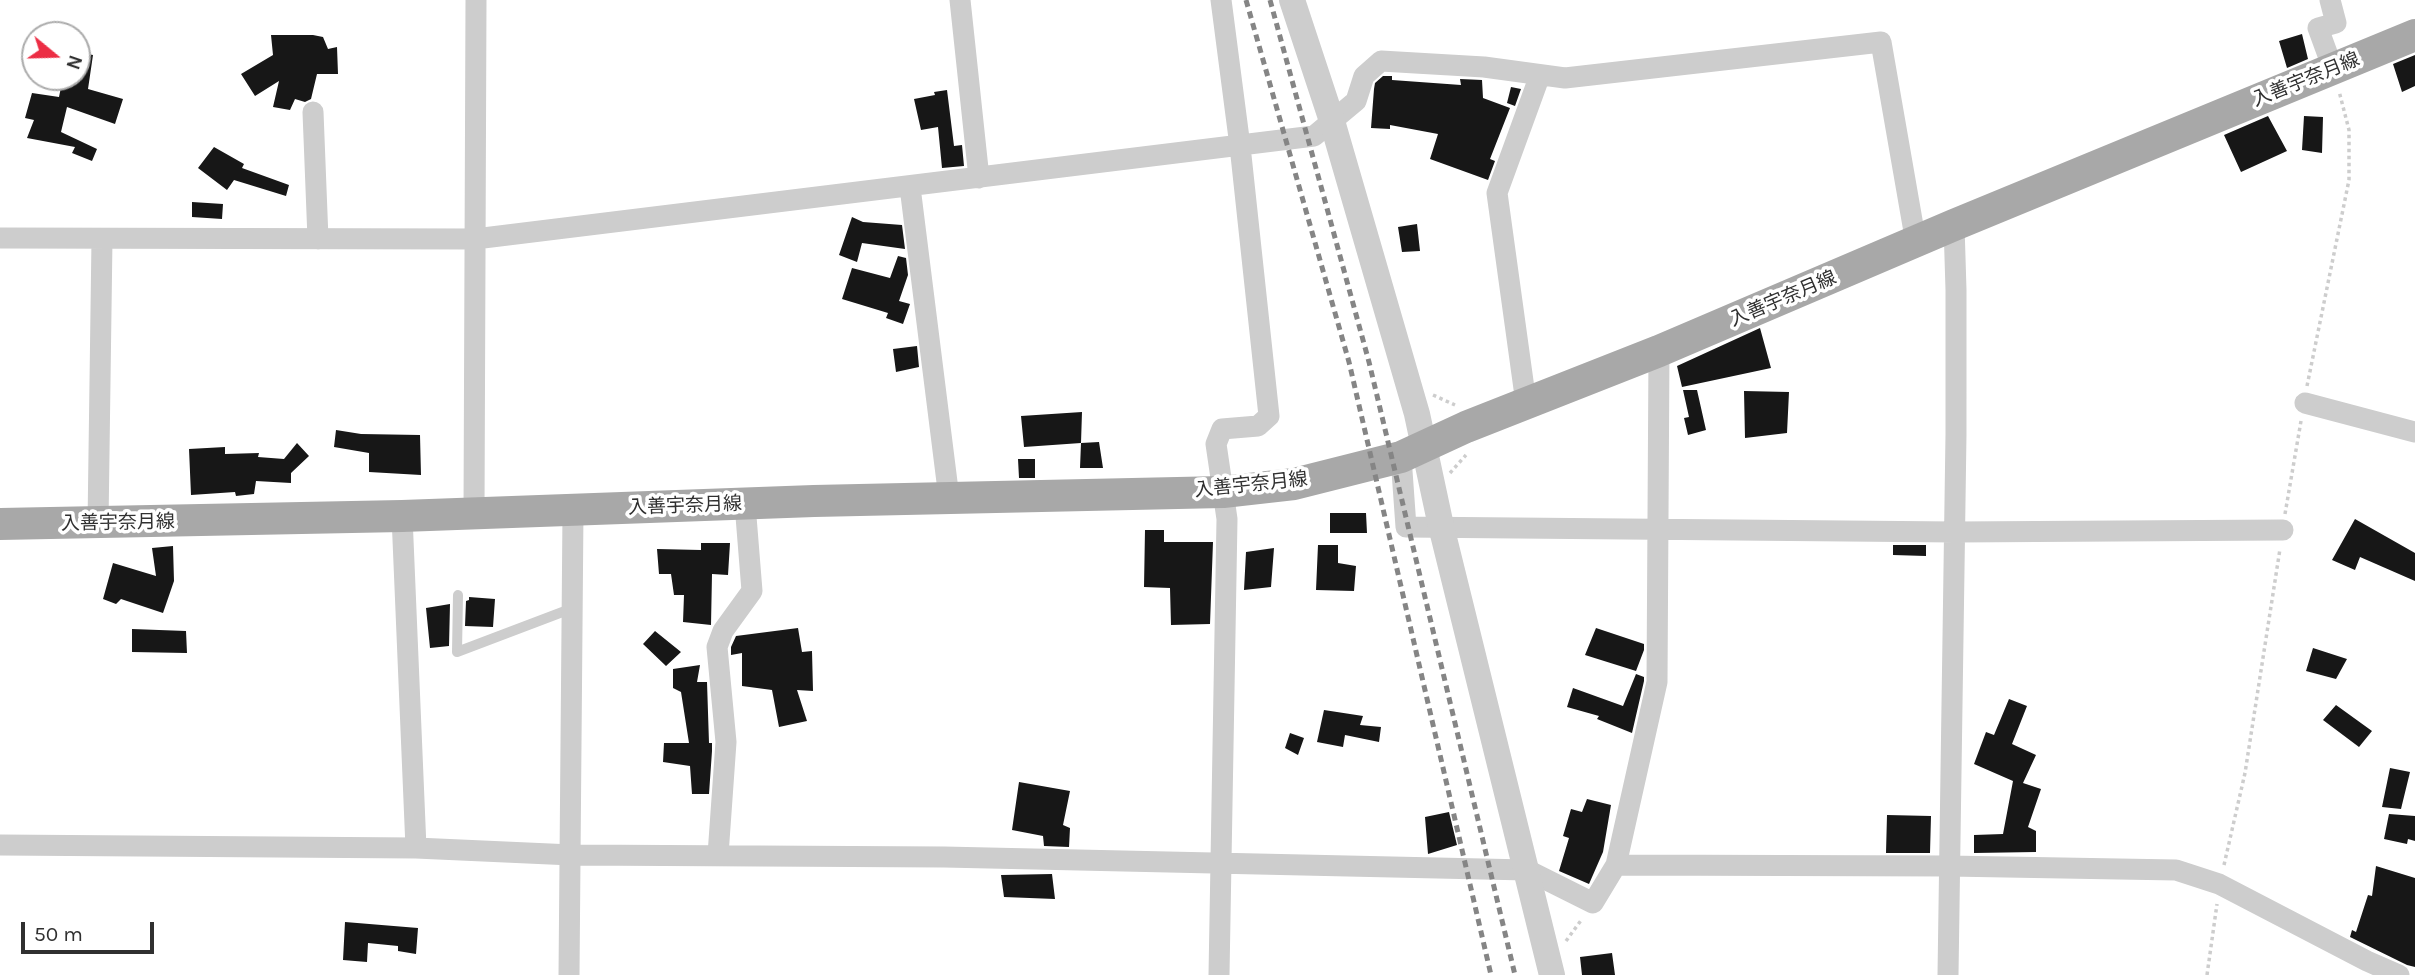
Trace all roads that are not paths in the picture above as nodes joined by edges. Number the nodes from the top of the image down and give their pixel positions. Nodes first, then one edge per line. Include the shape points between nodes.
1 (476, 0) edge
2 (960, 0) edge
3 (1221, 0) edge
4 (1293, 0) edge
5 (2330, 0) edge
6 (2415, 35) edge
7 (2333, 69) junction
8 (1541, 75) junction
9 (313, 112) dead end
10 (1332, 121) junction
11 (1240, 146) junction
12 (979, 178) junction
13 (910, 187) junction
14 (1954, 225) junction
15 (0, 238) edge
16 (102, 239) junction
17 (318, 239) junction
18 (475, 239) junction
19 (1916, 243) junction
20 (1659, 351) junction
21 (1527, 403) junction
22 (2305, 403) dead end
23 (2415, 432) edge
24 (1413, 451) junction
25 (1223, 492) junction
26 (949, 498) junction
27 (745, 504) junction
28 (573, 511) junction
29 (474, 514) junction
30 (402, 516) junction
31 (0, 524) edge
32 (99, 524) junction
33 (1441, 526) junction
34 (1657, 529) junction
35 (2283, 530) dead end
36 (1955, 532) junction
37 (458, 595) dead end
38 (572, 608) junction
39 (0, 845) edge
40 (416, 848) junction
41 (572, 855) junction
42 (718, 855) junction
43 (1220, 863) junction
44 (1616, 865) junction
45 (1949, 866) junction
46 (1527, 870) junction
47 (569, 975) edge
48 (1219, 975) edge
49 (1552, 975) edge
50 (1948, 975) edge
51 (2399, 975) edge

1 - 18 street
2 - 12 street
3 - 11 street
4 - 10 street
5 - 7 street via 2336,23 2318,28
6 - 7 main road, 入善宇奈月線
7 - 14 main road, 入善宇奈月線
8 - 10 street via 1381,61 1364,76 1356,101
8 - 19 street via 1565,78 1881,42
8 - 21 street via 1497,193
9 - 17 street
10 - 11 street via 1314,136
10 - 24 street
11 - 12 street
11 - 25 street via 1269,416 1258,426 1222,429 1216,444
12 - 13 street
13 - 18 street
13 - 26 street
14 - 19 main road, 入善宇奈月線
14 - 36 street
15 - 16 street
16 - 17 street
16 - 32 street
17 - 18 street
18 - 29 street
19 - 20 main road, 入善宇奈月線
20 - 21 main road, 入善宇奈月線
20 - 34 street
21 - 24 main road, 入善宇奈月線
22 - 23 street
24 - 25 main road, 入善宇奈月線 via 1294,484
24 - 33 street
24 - 33 street via 1406,527
25 - 26 main road, 入善宇奈月線
25 - 43 street via 1227,519
26 - 27 main road, 入善宇奈月線
27 - 28 main road, 入善宇奈月線
27 - 42 street via 752,591 723,631 718,647 726,742
28 - 29 main road, 入善宇奈月線
28 - 38 street
29 - 30 main road, 入善宇奈月線
30 - 32 main road, 入善宇奈月線
30 - 40 street
31 - 32 main road, 入善宇奈月線
33 - 34 street
33 - 46 street
34 - 36 street
34 - 44 street via 1657,682
35 - 36 street
36 - 45 street
37 - 38 lane via 457,652
38 - 41 street
39 - 40 street
40 - 41 street
41 - 42 street
41 - 47 street
42 - 43 street
43 - 46 street
43 - 48 street
44 - 45 street
44 - 46 street via 1593,903
45 - 50 street
45 - 51 street via 2176,870 2219,884
46 - 49 street

